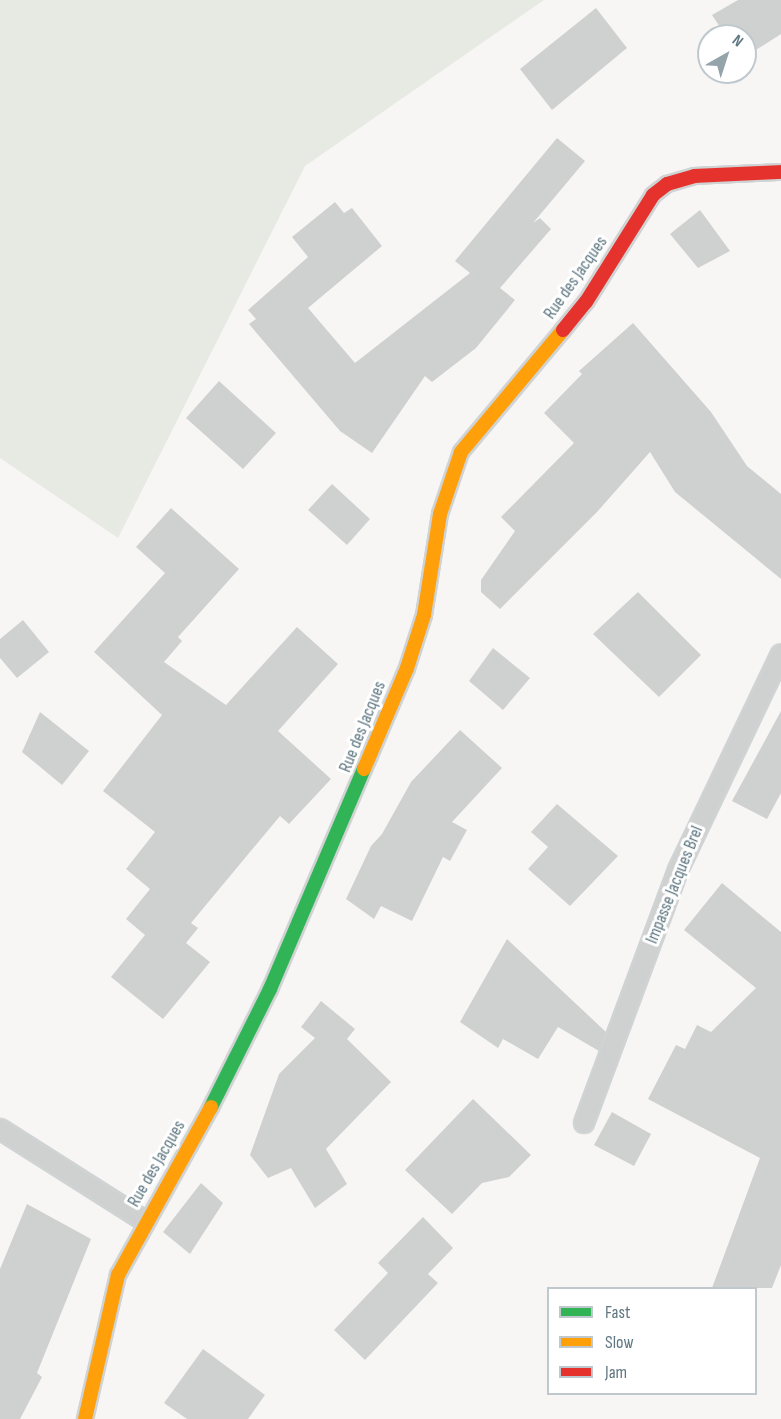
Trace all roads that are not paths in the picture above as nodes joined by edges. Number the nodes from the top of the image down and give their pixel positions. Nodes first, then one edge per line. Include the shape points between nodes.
1 (781, 172) edge
2 (781, 654) edge
3 (584, 1123) dead end
4 (0, 1129) edge
5 (145, 1221) junction
6 (85, 1419) edge

1 - 5 street, Rue des Jacques via 695,176 667,184 653,195 586,302 461,452 440,514 419,636 384,727 270,988 214,1102
2 - 3 lane, Impasse Jacques Brel via 678,870
4 - 5 lane
5 - 6 street, Rue des Jacques via 118,1275

